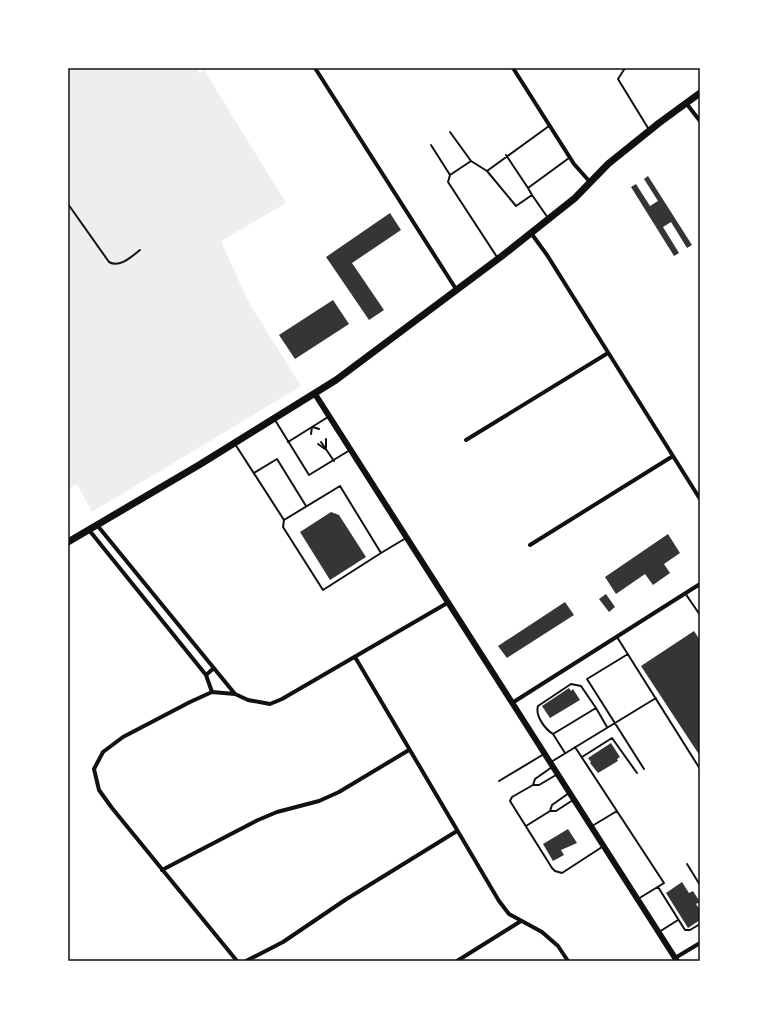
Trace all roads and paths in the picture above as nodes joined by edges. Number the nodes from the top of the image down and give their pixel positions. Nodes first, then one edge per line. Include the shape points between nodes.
1 (315, 68) edge
2 (513, 68) edge
3 (625, 68) edge
4 (700, 93) edge
5 (686, 103) junction
6 (700, 121) edge
7 (550, 125) junction
8 (649, 130) junction
9 (450, 132) dead end
10 (431, 145) dead end
11 (506, 155) junction
12 (570, 157) junction
13 (471, 161) junction
14 (487, 170) junction
15 (450, 175) junction
16 (591, 183) junction
17 (528, 188) junction
18 (532, 196) junction
19 (68, 204) edge
20 (548, 218) junction
21 (531, 233) junction
22 (140, 250) dead end
23 (498, 259) junction
24 (456, 289) junction
25 (608, 353) junction
26 (315, 394) junction
27 (329, 416) junction
28 (274, 419) junction
29 (312, 427) junction
30 (319, 429) dead end
31 (315, 432) dead end
32 (311, 434) dead end
33 (326, 438) dead end
34 (466, 440) dead end
35 (288, 442) junction
36 (321, 442) dead end
37 (235, 443) junction
38 (318, 444) dead end
39 (326, 449) junction
40 (351, 450) junction
41 (673, 456) junction
42 (334, 461) junction
43 (254, 473) junction
44 (700, 499) edge
45 (306, 506) junction
46 (284, 520) junction
47 (97, 525) junction
48 (89, 530) junction
49 (406, 538) junction
50 (68, 542) edge
51 (530, 545) dead end
52 (381, 553) junction
53 (700, 584) edge
54 (685, 593) junction
55 (449, 602) junction
56 (700, 615) edge
57 (617, 636) junction
58 (628, 654) junction
59 (354, 657) junction
60 (214, 668) junction
61 (206, 675) junction
62 (212, 692) junction
63 (236, 694) junction
64 (656, 698) junction
65 (512, 703) junction
66 (596, 708) junction
67 (615, 723) junction
68 (608, 727) junction
69 (553, 734) junction
70 (575, 747) junction
71 (409, 750) junction
72 (544, 753) junction
73 (565, 753) junction
74 (582, 757) junction
75 (551, 764) junction
76 (644, 769) dead end
77 (700, 769) edge
78 (637, 773) dead end
79 (557, 774) junction
80 (499, 781) dead end
81 (533, 785) junction
82 (570, 793) junction
83 (574, 800) junction
84 (550, 811) junction
85 (617, 811) junction
86 (526, 826) junction
87 (591, 826) junction
88 (457, 832) junction
89 (604, 846) junction
90 (687, 864) dead end
91 (162, 870) junction
92 (700, 885) edge
93 (658, 887) junction
94 (638, 899) junction
95 (678, 920) junction
96 (521, 921) junction
97 (700, 924) edge
98 (659, 932) junction
99 (700, 942) edge
100 (676, 959) edge
101 (237, 961) edge
102 (246, 961) edge
103 (457, 961) edge
104 (568, 961) edge

1 - 24 street
2 - 7 street
3 - 8 lane via 618,79
4 - 5 main road
5 - 6 street
5 - 8 main road
7 - 11 lane
7 - 12 street
8 - 16 main road via 608,164
9 - 13 lane
10 - 15 lane
11 - 14 lane
11 - 17 lane
12 - 16 street
12 - 17 lane
13 - 14 lane
13 - 15 lane
14 - 18 lane via 516,206
15 - 23 lane via 448,182
16 - 20 main road
17 - 18 lane
18 - 20 lane
19 - 22 lane via 108,262 120,263
20 - 21 main road
21 - 23 main road
21 - 25 street
23 - 24 main road
24 - 26 main road via 400,334
25 - 34 street
25 - 41 street
26 - 27 main road
26 - 28 main road
27 - 29 lane
27 - 40 main road
28 - 35 lane
28 - 37 main road
29 - 30 lane
29 - 31 lane
29 - 32 lane
29 - 35 lane
33 - 39 lane
35 - 42 lane via 309,475
36 - 39 lane
37 - 43 lane
37 - 47 main road
38 - 39 lane
39 - 42 lane
40 - 42 lane
40 - 49 main road
41 - 44 street
41 - 51 street
43 - 45 lane via 277,459
43 - 46 lane
45 - 46 lane
45 - 52 lane via 340,486
46 - 52 lane via 282,527 323,590
47 - 48 main road
47 - 60 street
48 - 50 main road
48 - 61 street
49 - 52 lane
49 - 55 main road
53 - 54 street
54 - 56 lane
54 - 57 street
55 - 59 street
55 - 65 main road
57 - 58 lane
57 - 65 street
58 - 64 lane
58 - 67 lane via 587,679
59 - 63 street via 292,695 270,704 248,700
59 - 71 street
60 - 61 street
60 - 63 street
61 - 62 street
62 - 63 street
62 - 91 street via 124,737 102,752 94,769 99,790
64 - 67 lane
64 - 77 lane
65 - 72 main road
66 - 68 lane
66 - 69 lane
66 - 69 lane via 581,686 571,684 541,703 537,709 542,722
67 - 68 lane
67 - 76 lane
68 - 70 lane
69 - 73 lane
70 - 73 lane
70 - 74 lane
71 - 88 street
71 - 91 street via 339,792 258,820
72 - 75 main road
72 - 80 lane
73 - 75 lane
74 - 78 lane via 612,738
74 - 85 lane
75 - 79 main road
75 - 81 lane via 535,779
79 - 81 lane via 539,785
79 - 82 main road
81 - 86 lane via 511,799
82 - 83 main road
82 - 84 lane via 552,805
83 - 84 lane via 556,811
83 - 87 main road
84 - 86 lane
85 - 87 lane
85 - 93 lane via 664,883
86 - 89 lane via 558,873 562,873
87 - 89 main road
88 - 96 street via 499,901 510,914
88 - 102 street via 345,900 283,942
89 - 94 main road
90 - 92 lane
91 - 101 street
93 - 94 lane
93 - 95 lane
94 - 98 main road
95 - 97 lane via 688,931
95 - 98 lane
96 - 103 street
96 - 104 street via 542,932 558,946
98 - 100 main road
99 - 100 street

